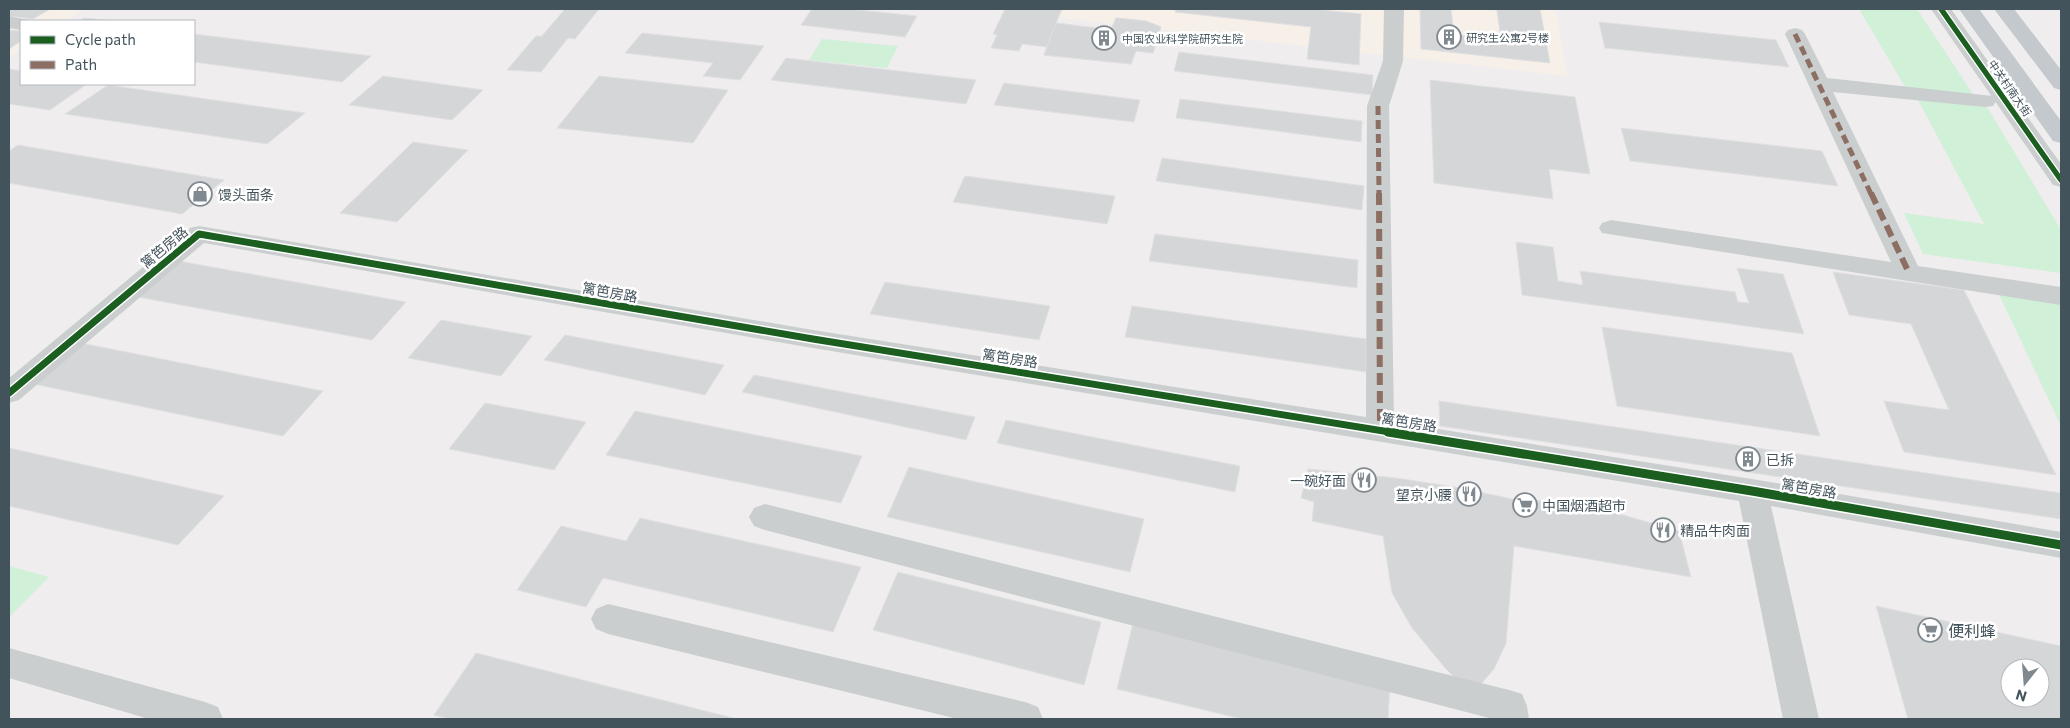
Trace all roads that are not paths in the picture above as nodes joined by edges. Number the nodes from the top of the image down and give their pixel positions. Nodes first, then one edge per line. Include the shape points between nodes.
1 (1394, 9) edge
2 (1941, 9) edge
3 (1969, 9) edge
4 (2004, 9) edge
5 (1795, 34) dead end
6 (1818, 84) junction
7 (2061, 84) edge
8 (1985, 101) dead end
9 (2061, 136) edge
10 (2061, 180) edge
11 (1611, 228) dead end
12 (1909, 273) junction
13 (2061, 296) edge
14 (9, 394) edge
15 (1380, 430) junction
16 (1752, 491) junction
17 (765, 517) dead end
18 (2061, 545) edge
19 (608, 619) dead end
20 (9, 663) edge
21 (205, 719) edge
22 (1025, 719) edge
23 (1511, 719) edge
24 (1801, 719) edge

1 - 15 street via 1393,61 1378,106
2 - 10 street, 中关村南大街
3 - 9 main road, 中关村南大街
4 - 7 main road
5 - 6 street
6 - 8 street
6 - 12 street
11 - 12 street
12 - 13 street
14 - 15 street, 篱笆房路 via 199,234 823,341
15 - 16 street, 篱笆房路
16 - 18 street, 篱笆房路
16 - 24 street
17 - 23 street via 1509,706
19 - 22 street
20 - 21 street

